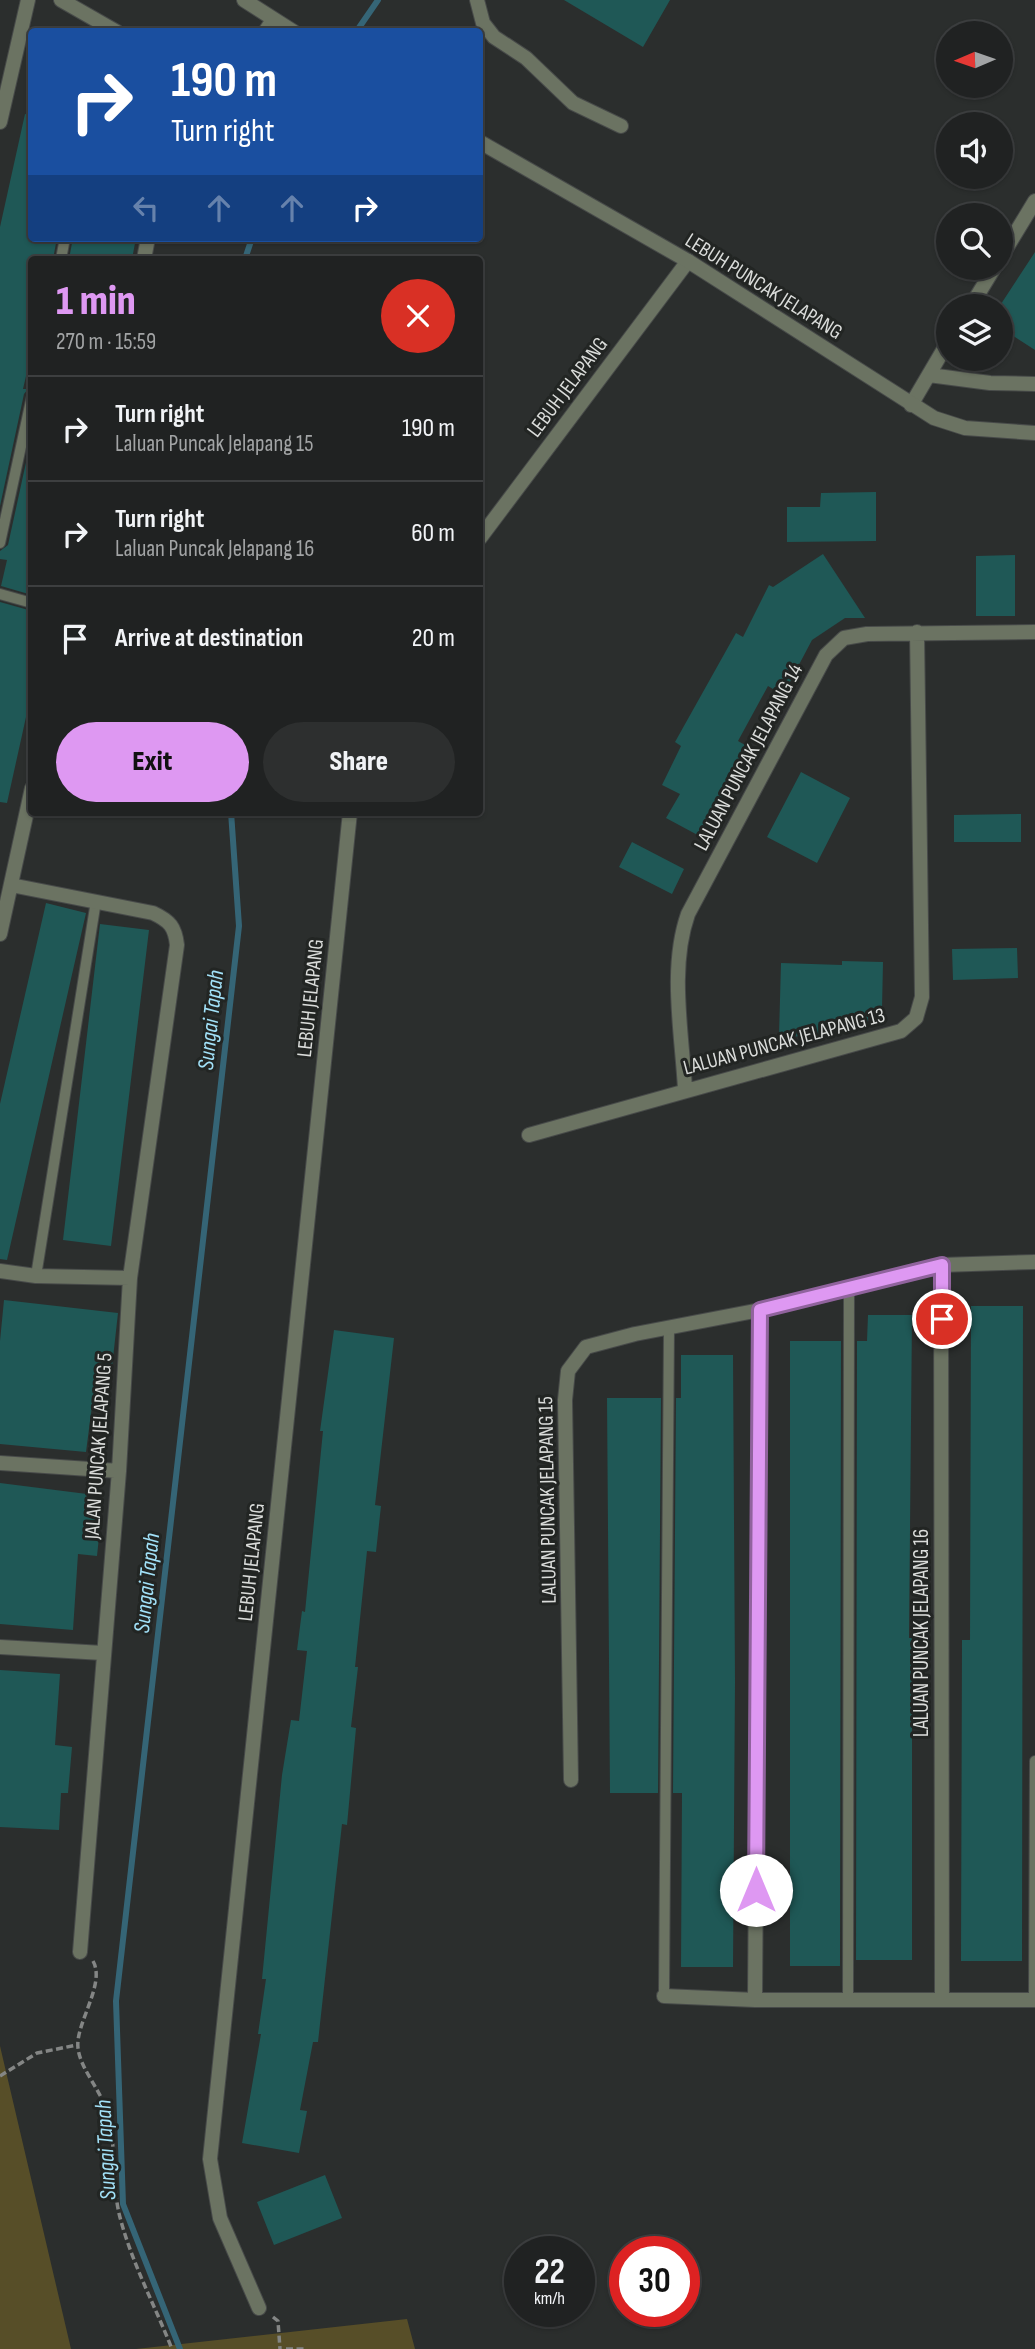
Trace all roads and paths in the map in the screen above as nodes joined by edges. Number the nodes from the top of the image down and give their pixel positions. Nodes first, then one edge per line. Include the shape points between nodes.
1 (27, 0) edge
2 (61, 0) edge
3 (244, 0) edge
4 (477, 0) edge
5 (269, 25) edge
6 (109, 28) edge
7 (0, 122) edge
8 (621, 126) dead end
9 (483, 144) edge
10 (1035, 201) edge
11 (1013, 237) edge
12 (688, 261) junction
13 (936, 363) edge
14 (929, 375) junction
15 (1033, 382) edge
16 (911, 405) junction
17 (28, 414) edge
18 (1035, 433) edge
19 (483, 534) edge
20 (0, 542) edge
21 (0, 594) edge
22 (28, 602) edge
23 (917, 632) junction
24 (1035, 632) edge
25 (28, 806) edge
26 (351, 816) edge
27 (11, 885) junction
28 (96, 901) junction
29 (0, 934) edge
30 (685, 1090) junction
31 (529, 1135) dead end
32 (1035, 1262) edge
33 (942, 1265) junction
34 (0, 1272) edge
35 (36, 1276) junction
36 (130, 1278) junction
37 (849, 1286) junction
38 (760, 1310) junction
39 (669, 1328) junction
40 (0, 1463) edge
41 (119, 1471) junction
42 (0, 1647) edge
43 (103, 1653) junction
44 (1035, 1761) edge
45 (571, 1780) dead end
46 (80, 1952) joint
47 (664, 1996) joint
48 (755, 2000) junction
49 (942, 2000) junction
50 (1034, 2000) edge
51 (848, 2001) junction
52 (77, 2045) junction
53 (0, 2076) edge
54 (259, 2308) joint
55 (172, 2349) edge
56 (280, 2349) edge
57 (286, 2349) edge
58 (304, 2349) edge

1 - 7 street
2 - 6 street
3 - 5 street
4 - 8 street via 483,23 494,37 526,58 573,103
9 - 12 street, LEBUH PUNCAK JELAPANG
10 - 11 street
12 - 16 street, LEBUH PUNCAK JELAPANG
12 - 19 street, LEBUH JELAPANG
13 - 14 street
14 - 15 street via 990,383
14 - 16 street
16 - 18 street, LEBUH PUNCAK JELAPANG via 965,428
17 - 20 lane
21 - 22 lane
23 - 24 street, LALUAN PUNCAK JELAPANG 14
23 - 30 street, LALUAN PUNCAK JELAPANG 14 via 844,638 826,654 688,914 678,961
23 - 30 street, LALUAN PUNCAK JELAPANG 13 via 922,997 916,1018 901,1031
25 - 27 street
26 - 54 street, LEBUH JELAPANG via 210,2159 220,2218
27 - 28 street
27 - 29 street
28 - 35 lane
28 - 36 street, JALAN PUNCAK JELAPANG 5 via 166,919 175,928 177,945
30 - 31 street, LALUAN PUNCAK JELAPANG 13
32 - 33 street, LALUAN PUNCAK JELAPANG 15
33 - 37 street, LALUAN PUNCAK JELAPANG 15
33 - 49 street, LALUAN PUNCAK JELAPANG 16
34 - 35 street
35 - 36 street
36 - 41 street, JALAN PUNCAK JELAPANG 5
37 - 38 street, LALUAN PUNCAK JELAPANG 15
37 - 51 lane
38 - 39 street, LALUAN PUNCAK JELAPANG 15
38 - 48 street
39 - 45 street, LALUAN PUNCAK JELAPANG 15 via 586,1347 568,1371
39 - 47 lane
40 - 41 street
41 - 43 street, JALAN PUNCAK JELAPANG 5
42 - 43 street
43 - 46 street, JALAN PUNCAK JELAPANG 5
44 - 50 lane
46 - 52 path via 95,1962 96,1969
47 - 48 street
48 - 51 street
49 - 50 street
49 - 51 street
52 - 53 path via 37,2053
52 - 55 path via 108,2114 120,2218 142,2283
54 - 56 path via 278,2320
57 - 58 path

